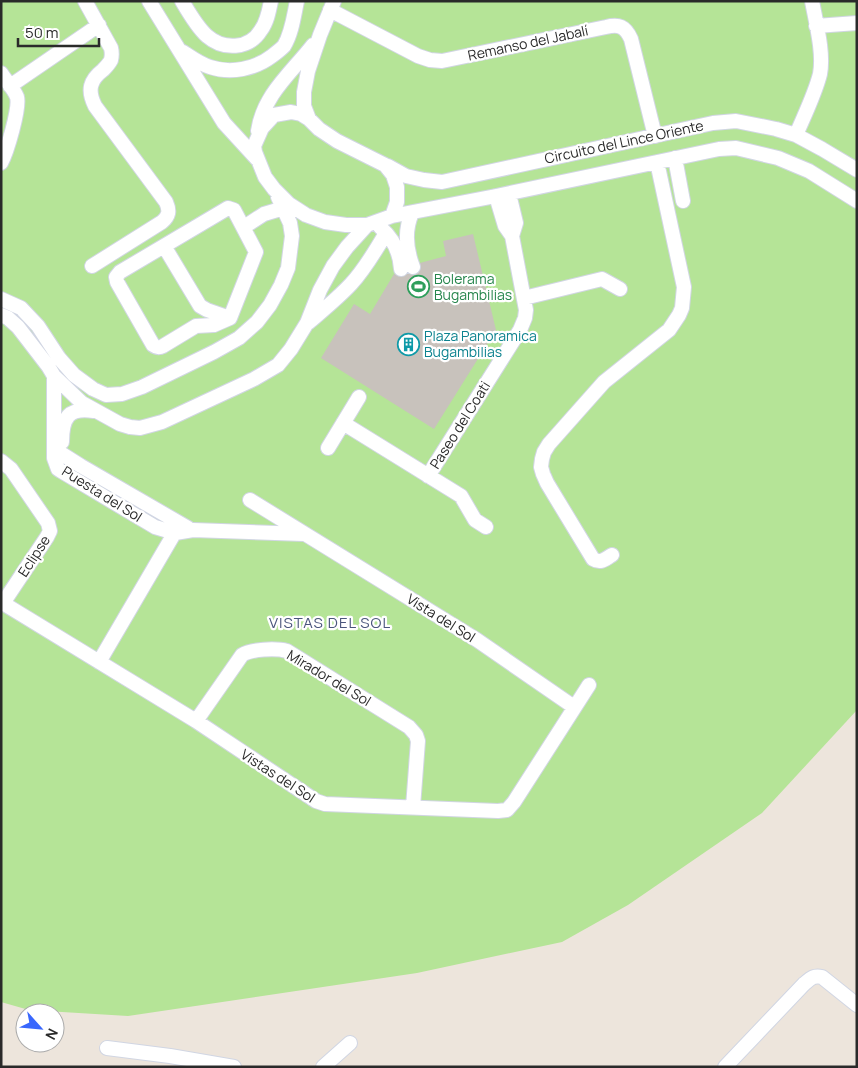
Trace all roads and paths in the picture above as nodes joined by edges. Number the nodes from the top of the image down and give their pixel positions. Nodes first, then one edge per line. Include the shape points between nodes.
1 (85, 1) edge
2 (148, 1) edge
3 (182, 1) edge
4 (271, 1) edge
5 (297, 1) edge
6 (812, 1) edge
7 (332, 6) edge
8 (857, 23) edge
9 (100, 26) junction
10 (816, 26) junction
11 (320, 35) junction
12 (178, 49) junction
13 (1, 73) edge
14 (10, 86) junction
15 (309, 119) junction
16 (796, 135) junction
17 (257, 136) junction
18 (655, 136) junction
19 (675, 158) junction
20 (257, 159) junction
21 (656, 162) junction
22 (1, 163) edge
23 (385, 165) junction
24 (857, 170) edge
25 (274, 189) junction
26 (502, 195) junction
27 (856, 200) edge
28 (683, 201) dead end
29 (284, 208) junction
30 (412, 213) junction
31 (392, 216) junction
32 (371, 224) junction
33 (244, 227) junction
34 (386, 232) junction
35 (164, 246) junction
36 (92, 266) dead end
37 (620, 289) dead end
38 (524, 298) junction
39 (1, 299) edge
40 (1, 315) edge
41 (230, 318) junction
42 (307, 323) junction
43 (54, 376) junction
44 (359, 397) dead end
45 (95, 411) junction
46 (344, 423) junction
47 (328, 448) dead end
48 (58, 456) junction
49 (1, 461) edge
50 (81, 466) junction
51 (428, 476) junction
52 (74, 479) junction
53 (250, 500) dead end
54 (486, 527) dead end
55 (177, 528) junction
56 (305, 534) junction
57 (612, 555) dead end
58 (2, 603) edge
59 (99, 662) junction
60 (589, 684) dead end
61 (574, 707) junction
62 (196, 721) junction
63 (413, 807) junction
64 (857, 1005) edge
65 (350, 1042) dead end
66 (107, 1048) dead end
67 (234, 1067) edge
68 (323, 1067) edge
69 (725, 1067) edge

1 - 9 street
2 - 12 street
3 - 4 street via 206,35 225,46 236,46 261,31
5 - 12 street via 283,46 255,67 241,70 211,68
6 - 10 street
7 - 11 street
7 - 18 street, Remanso del Jabalí via 418,56 436,62 614,25 622,27 630,39
8 - 10 street
9 - 14 street
9 - 36 street via 112,53 108,66 95,76 91,84 91,99 166,202 169,214 162,222
10 - 16 street via 821,54 820,74
11 - 15 street via 304,92 304,106
11 - 17 street via 267,102 259,120
12 - 20 street via 224,123
13 - 14 street
14 - 22 street via 18,103
15 - 17 street via 291,112 274,115
15 - 23 street, Circuito del Lince Oriente via 337,141
16 - 18 street, Circuito del Lince Oriente via 736,121
16 - 24 street, Circuito del Lince Oriente
17 - 20 street via 254,146
18 - 23 street, Circuito del Lince Oriente via 442,182 406,176
19 - 21 street, Circuito del Lince Oriente
19 - 27 street, Circuito del Lince Oriente via 719,149 756,152 809,171
19 - 28 street
20 - 25 street
21 - 26 street, Circuito del Lince Oriente
21 - 57 street via 684,287 682,308 669,330 604,382 548,444 541,467 593,559 602,561
23 - 31 street via 397,187 398,202
25 - 29 street
25 - 32 street via 288,204 325,222
26 - 30 street, Circuito del Lince Oriente
26 - 38 street, Paseo del Coati via 504,226 512,236
29 - 33 street via 264,214
29 - 39 street via 292,236 288,268 270,305 257,322 239,338 214,352 122,394 106,395 74,375 21,308
30 - 31 street, Circuito del Lince Oriente
30 - 34 street via 406,242 407,268
31 - 32 street, Circuito del Lince Oriente
32 - 34 street
32 - 42 street via 333,266
33 - 35 street via 234,210 228,208
33 - 41 street via 255,254
34 - 42 street via 352,283
35 - 41 street via 200,306
35 - 41 street via 116,277 153,345 160,348 196,326 214,325
37 - 38 street via 602,279
38 - 51 street, Paseo del Coati via 526,310 520,330
40 - 43 street via 18,327
42 - 45 street via 278,364 254,379 162,422 140,428 130,427
43 - 45 street
43 - 48 street, Puesta del Sol
44 - 46 street
45 - 48 street, Puesta del Sol via 84,409 68,414
46 - 47 street
46 - 51 street
48 - 50 street, Puesta del Sol
48 - 52 street, Puesta del Sol via 58,469
49 - 58 street, Eclipse via 11,469 50,531
50 - 52 street
50 - 55 street, Puesta del Sol
51 - 54 street via 460,496 475,520
52 - 55 street, Puesta del Sol via 155,527
53 - 56 street, Vista del Sol
55 - 56 street, Vista del Sol
55 - 59 street
56 - 61 street, Vista del Sol via 477,640
58 - 59 street, Vistas del Sol
59 - 62 street, Vistas del Sol
60 - 61 street, Vistas del Sol
61 - 63 street, Vistas del Sol via 506,810
62 - 63 street, Vistas del Sol via 319,802
62 - 63 street, Mirador del Sol via 244,654 287,651 416,735 419,747
64 - 69 street via 822,977 810,979
65 - 68 street
66 - 67 street

